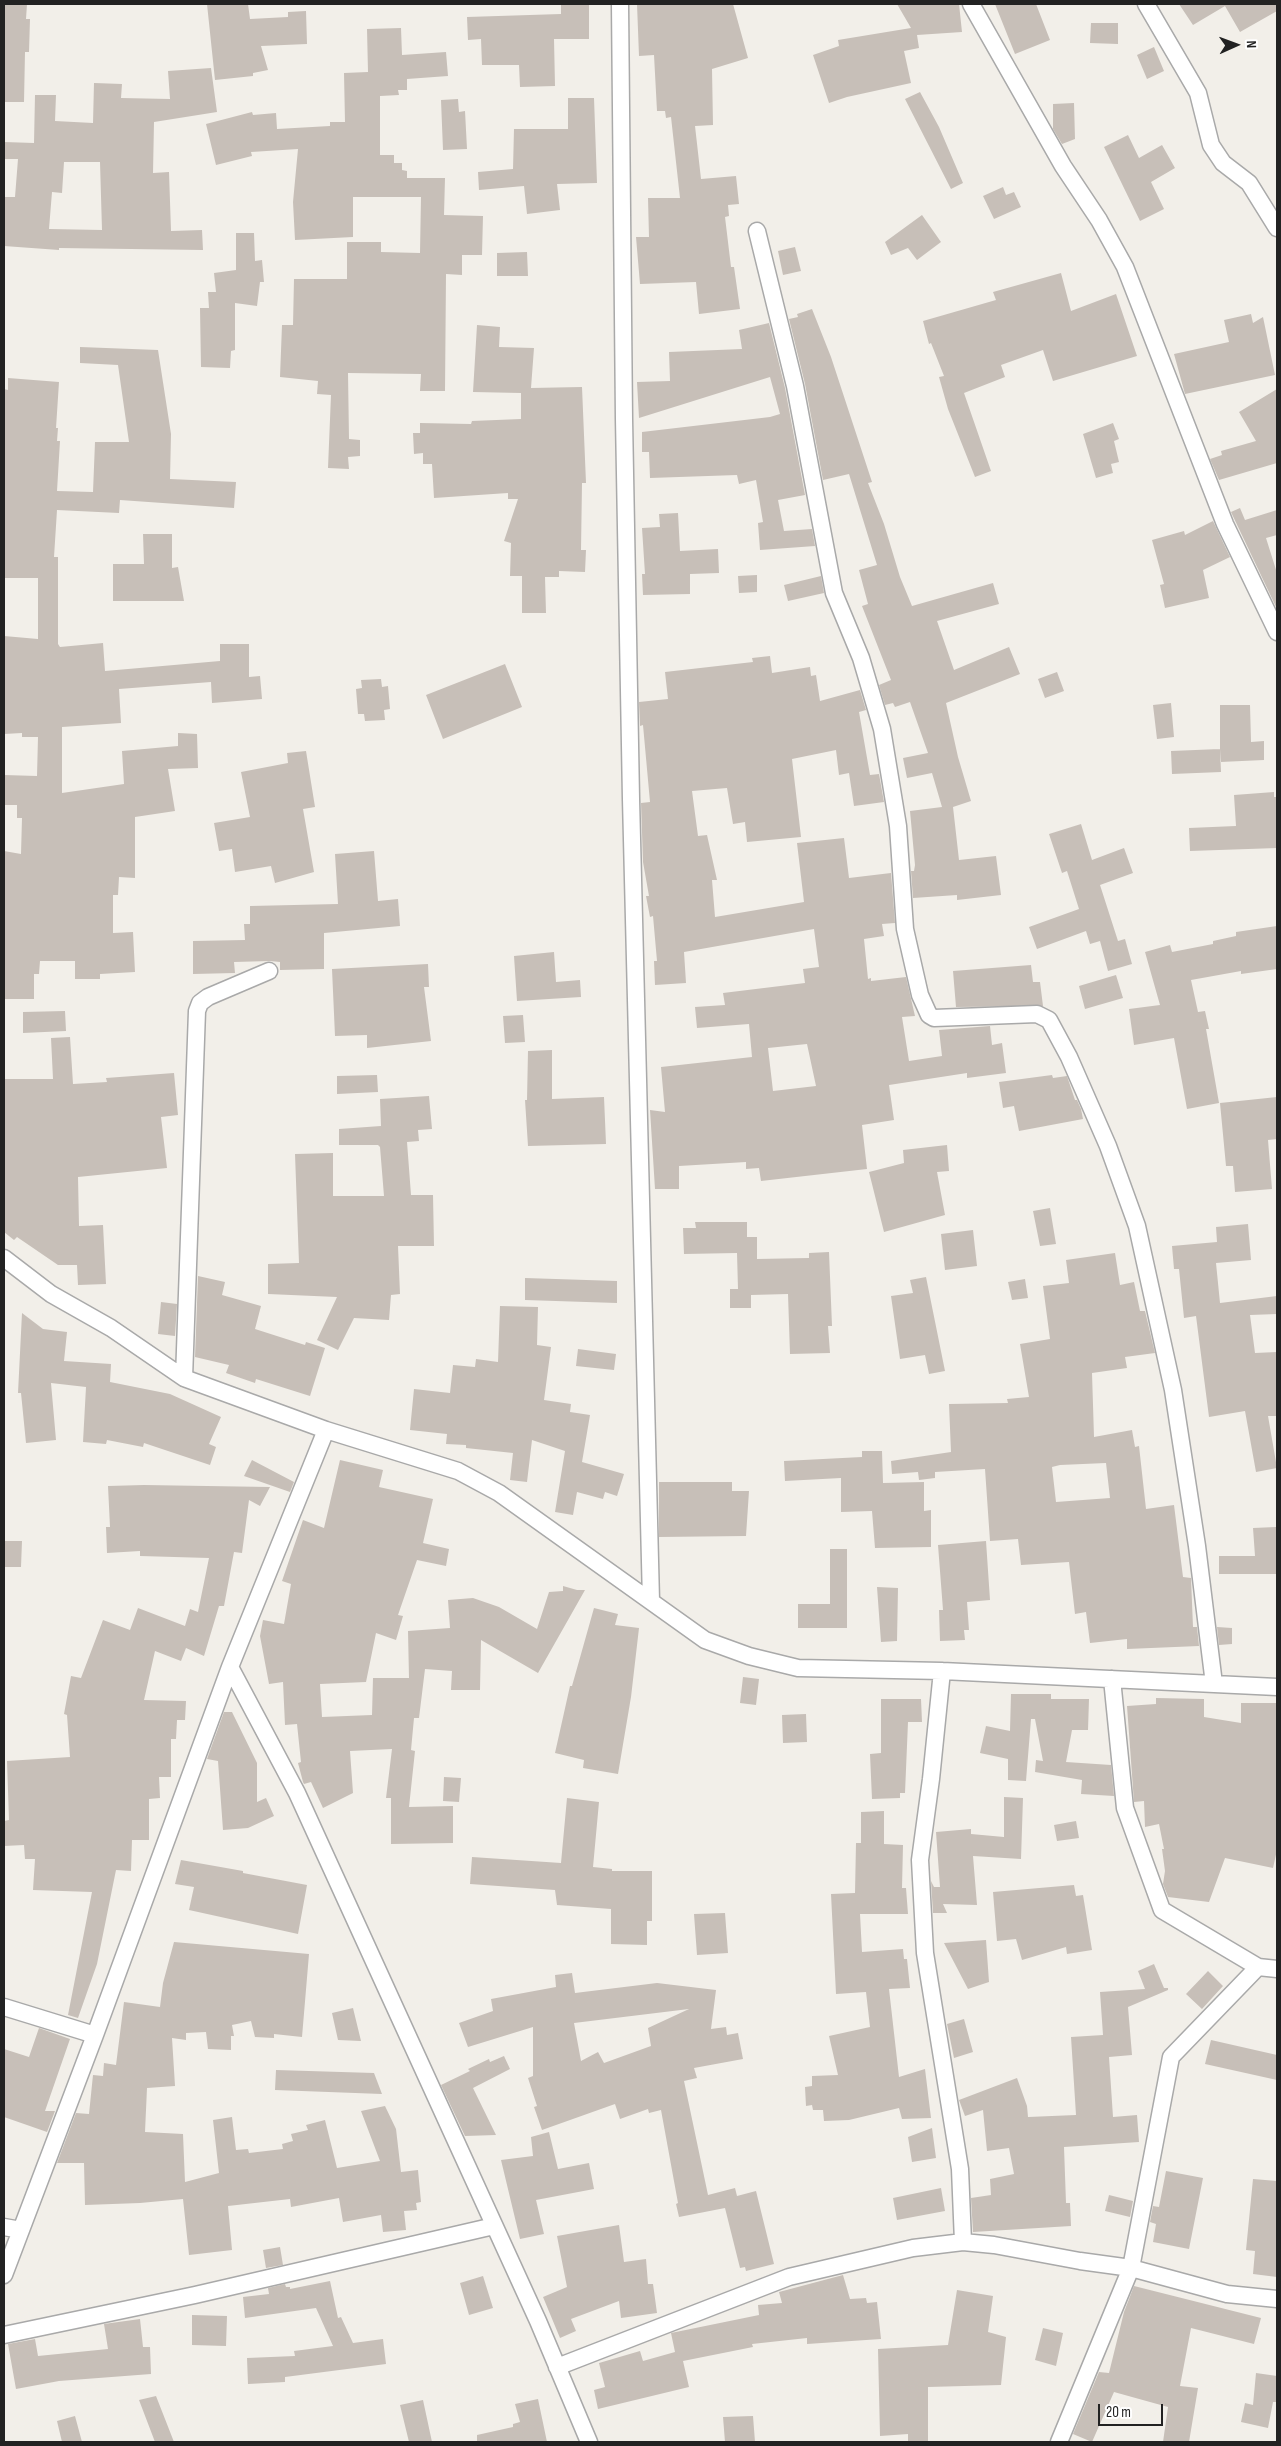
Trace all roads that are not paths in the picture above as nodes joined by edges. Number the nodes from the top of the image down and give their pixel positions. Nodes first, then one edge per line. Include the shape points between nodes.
1 (620, 4) edge
2 (971, 4) edge
3 (1146, 4) edge
4 (1277, 228) edge
5 (758, 231) dead end
6 (1277, 632) edge
7 (269, 971) dead end
8 (4, 1258) edge
9 (184, 1378) junction
10 (326, 1430) junction
11 (651, 1601) junction
12 (230, 1667) junction
13 (942, 1671) junction
14 (1112, 1679) junction
15 (1214, 1684) junction
16 (1277, 1687) edge
17 (1258, 1967) junction
18 (1277, 1969) edge
19 (4, 2007) edge
20 (95, 2035) junction
21 (494, 2226) junction
22 (4, 2227) edge
23 (21, 2230) junction
24 (963, 2242) junction
25 (1131, 2268) junction
26 (4, 2275) edge
27 (1277, 2299) edge
28 (4, 2336) edge
29 (557, 2367) junction
30 (588, 2442) edge
31 (1059, 2442) edge

1 - 11 street via 630,789
2 - 6 street via 1125,267 1225,524
3 - 4 street via 1198,93 1211,145 1223,163 1249,183
5 - 15 street via 795,386 834,593 860,658 882,729 898,826 906,929 920,996 929,1015 934,1018 1037,1014 1049,1020 1070,1057 1137,1226 1173,1390
7 - 9 street via 208,996 197,1011
8 - 9 street via 50,1294 111,1328
9 - 10 street
10 - 11 street via 458,1471 499,1493
10 - 12 street
11 - 13 street via 705,1640 749,1656 798,1668
12 - 20 street
12 - 21 street via 297,1793
13 - 14 street
13 - 24 street via 920,1860 925,1953 960,2168
14 - 15 street
14 - 17 street via 1125,1808 1162,1910
15 - 16 street
17 - 18 street
17 - 25 street via 1171,2057
19 - 20 street
20 - 23 street
21 - 28 street
21 - 29 street
22 - 23 street
23 - 26 street
24 - 25 street via 994,2244
24 - 29 street via 913,2248 789,2277
25 - 27 street via 1227,2294
25 - 31 street
29 - 30 street

